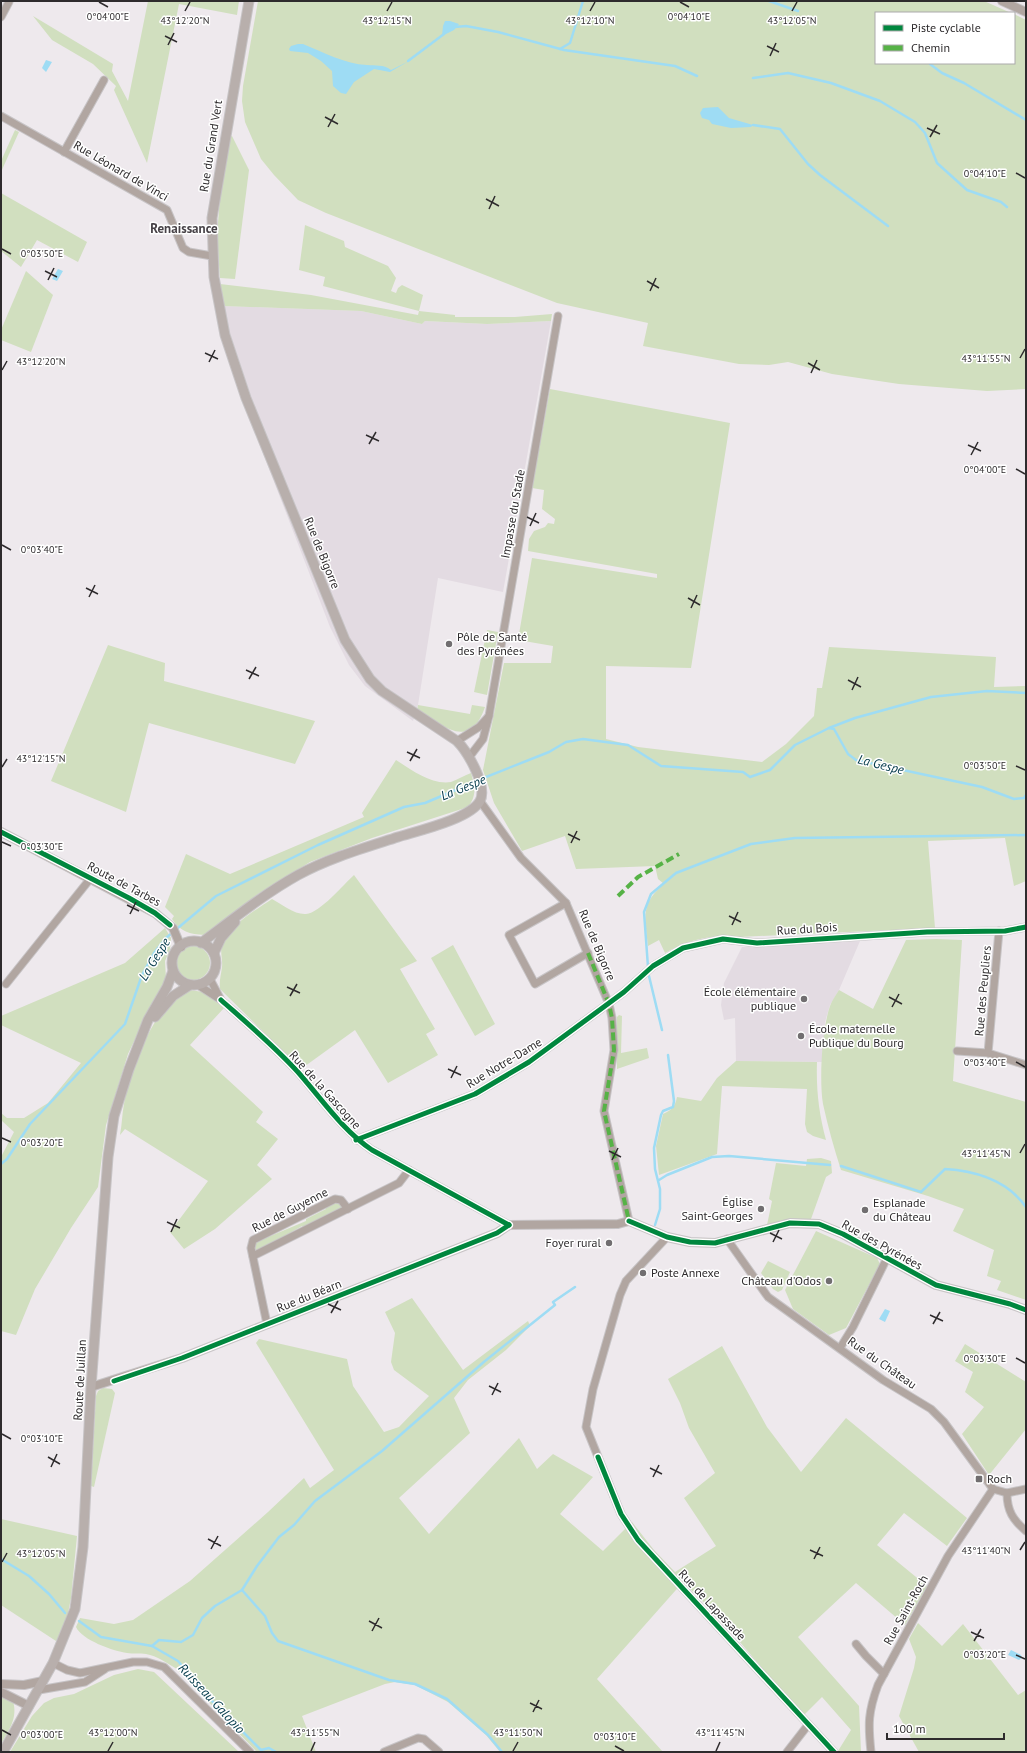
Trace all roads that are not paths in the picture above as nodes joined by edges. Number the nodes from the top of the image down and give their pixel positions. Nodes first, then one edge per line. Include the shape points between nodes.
1 (249, 1) edge
2 (1002, 1) edge
3 (9, 2) dead end
4 (1026, 12) edge
5 (1, 17) edge
6 (104, 80) dead end
7 (1, 116) edge
8 (64, 152) junction
9 (212, 256) junction
10 (217, 296) joint
11 (558, 316) dead end
12 (489, 716) junction
13 (457, 741) junction
14 (470, 756) junction
15 (480, 801) junction
16 (1, 832) edge
17 (90, 879) junction
18 (566, 904) junction
19 (248, 907) junction
20 (1026, 927) edge
21 (999, 931) junction
22 (201, 943) junction
23 (180, 947) junction
24 (214, 953) junction
25 (588, 953) junction
26 (173, 971) junction
27 (210, 979) junction
28 (6, 984) dead end
29 (194, 985) junction
30 (221, 1000) junction
31 (609, 1004) junction
32 (137, 1045) junction
33 (957, 1051) dead end
34 (988, 1053) junction
35 (1026, 1065) edge
36 (356, 1140) junction
37 (409, 1170) junction
38 (348, 1209) junction
39 (629, 1221) junction
40 (509, 1225) junction
41 (667, 1237) junction
42 (727, 1239) junction
43 (254, 1256) junction
44 (887, 1258) junction
45 (1026, 1310) edge
46 (267, 1324) junction
47 (840, 1348) junction
48 (91, 1387) junction
49 (993, 1489) junction
50 (1026, 1489) edge
51 (1007, 1493) junction
52 (1026, 1531) edge
53 (856, 1644) dead end
54 (53, 1663) junction
55 (105, 1668) junction
56 (884, 1674) junction
57 (43, 1681) junction
58 (1, 1684) edge
59 (39, 1690) junction
60 (1, 1692) edge
61 (30, 1706) junction
62 (808, 1725) junction
63 (3, 1752) edge
64 (250, 1752) edge
65 (384, 1752) edge
66 (439, 1752) edge
67 (787, 1752) edge
68 (834, 1752) edge
69 (871, 1752) edge

1 - 9 main road, Rue du Grand Vert via 212,218
2 - 4 street
3 - 5 street
6 - 8 street
7 - 8 street, Rue Léonard de Vinci
8 - 9 street, Rue Léonard de Vinci via 167,210 183,248 189,252
9 - 10 main road, Rue du Grand Vert
10 - 13 main road, Rue de Bigorre via 225,335 246,398 345,640 370,679 382,691
11 - 12 street, Impasse du Stade
12 - 13 street via 479,727
12 - 14 street, Impasse du Stade via 483,739
13 - 14 main road, Rue de Bigorre
14 - 15 main road, Rue de Bigorre via 481,788
15 - 18 street, Rue de Bigorre via 521,858
15 - 19 main road via 450,821 328,861 300,874
16 - 17 street, Route de Tarbes
17 - 23 street, Route de Tarbes via 155,913 176,932
17 - 28 street
18 - 25 street, Rue de Bigorre
18 - 25 street via 509,936 535,984
19 - 22 main road
19 - 24 main road via 221,938
20 - 21 street, Rue du Bois
21 - 31 street, Rue du Bois via 927,932 758,943 722,939 683,948 653,966
21 - 34 street, Rue des Peupliers
22 - 23 main road via 192,942
22 - 24 main road
23 - 26 main road via 174,957
24 - 27 main road via 216,965
25 - 31 street, Rue de Bigorre
26 - 29 main road via 183,982
26 - 32 main road, Route de Juillan
27 - 29 main road
27 - 30 street, Rue de la Gascogne
29 - 30 street, Rue de la Gascogne
29 - 32 main road, Route de Juillan via 173,996 159,1010
30 - 36 street, Rue de la Gascogne via 291,1065
31 - 36 street, Rue Notre-Dame via 529,1062 475,1094
31 - 39 street, Rue de Bigorre via 614,1050 604,1111
32 - 48 main road, Route de Juillan via 114,1116 108,1156
33 - 34 street, Rue des Peupliers
34 - 35 street, Rue des Peupliers
36 - 37 street, Rue de la Gascogne
37 - 38 street, Rue de Guyenne via 400,1183
37 - 40 street, Rue de la Gascogne
38 - 43 street, Rue de Guyenne
38 - 43 street, Rue de Guyenne via 341,1200 335,1199 253,1240 251,1244
39 - 40 street, Rue du Béarn via 618,1224
39 - 41 street, Rue des Pyrénées
40 - 46 street, Rue du Béarn via 497,1233
41 - 42 street, Rue des Pyrénées via 690,1242 715,1243
41 - 62 street, Rue de Lapassade via 626,1281 620,1295 593,1388 586,1428 620,1514 638,1540
42 - 44 street, Rue des Pyrénées via 790,1223 819,1224
42 - 47 street, Rue du Château via 768,1297
43 - 46 street, Rue de Guyenne
44 - 45 street, Rue des Pyrénées via 936,1285
44 - 47 street
46 - 48 street, Rue du Béarn via 170,1363
47 - 49 street, Rue du Château via 883,1380 931,1409 944,1422
48 - 54 main road, Route de Juillan via 79,1583 75,1609
49 - 51 street
49 - 56 street, Rue Saint-Roch via 948,1556
50 - 51 street
51 - 52 street via 1009,1513
53 - 56 street
54 - 55 street via 80,1673
54 - 57 main road, Route de Juillan
55 - 59 street via 85,1682
55 - 64 street via 117,1664 147,1662 164,1667
56 - 69 street, Rue Saint-Roch via 871,1704 868,1723
57 - 58 street via 24,1685
57 - 59 main road, Route de Juillan
59 - 61 main road, Route de Juillan
60 - 61 street
61 - 63 main road, Route de Juillan
62 - 67 street
62 - 68 street, Rue de Lapassade
65 - 66 street via 418,1738 424,1739

